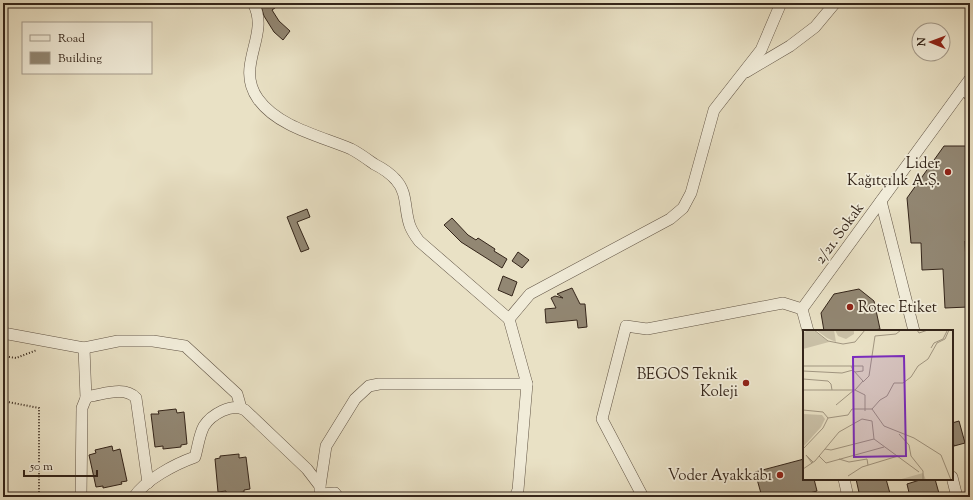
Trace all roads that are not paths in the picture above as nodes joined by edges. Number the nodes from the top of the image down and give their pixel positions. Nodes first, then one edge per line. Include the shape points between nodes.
1 (253, 3) edge
2 (781, 3) edge
3 (835, 3) edge
4 (741, 76) junction
5 (970, 79) edge
6 (965, 95) edge
7 (881, 201) junction
8 (802, 308) junction
9 (509, 319) junction
10 (808, 330) edge
11 (914, 330) edge
12 (3, 332) edge
13 (84, 348) junction
14 (527, 384) junction
15 (86, 398) junction
16 (241, 408) junction
17 (844, 480) edge
18 (953, 480) edge
19 (148, 483) junction
20 (320, 492) edge
21 (81, 497) edge
22 (134, 497) edge
23 (338, 497) edge
24 (515, 497) edge
25 (643, 497) edge
26 (848, 497) edge
27 (957, 497) edge

1 - 9 street via 260,25 250,60 249,79 251,88 259,100 288,124 353,150 387,171 404,191 410,226 419,242
2 - 4 street via 761,50
3 - 4 street via 815,27 790,46
4 - 9 street via 714,110 691,193 683,208 670,219 530,294
5 - 6 street, 2/21. Sokak
6 - 7 street, 2/21. Sokak
7 - 8 street, 2/21. Sokak
7 - 11 street
8 - 10 street
8 - 25 street via 783,303 647,329 626,326 602,419
9 - 14 street
12 - 13 street
13 - 15 street
13 - 16 street via 118,341 153,341 185,346 237,394
14 - 20 street via 369,386 355,399 326,446
14 - 24 street via 518,490
15 - 19 street via 121,391 133,394 136,398
15 - 21 street via 82,408
16 - 19 street via 231,407 221,412 205,425 194,457 181,462
16 - 20 street via 300,462
17 - 26 street
18 - 27 street
19 - 22 street via 140,488
20 - 23 street via 335,493

